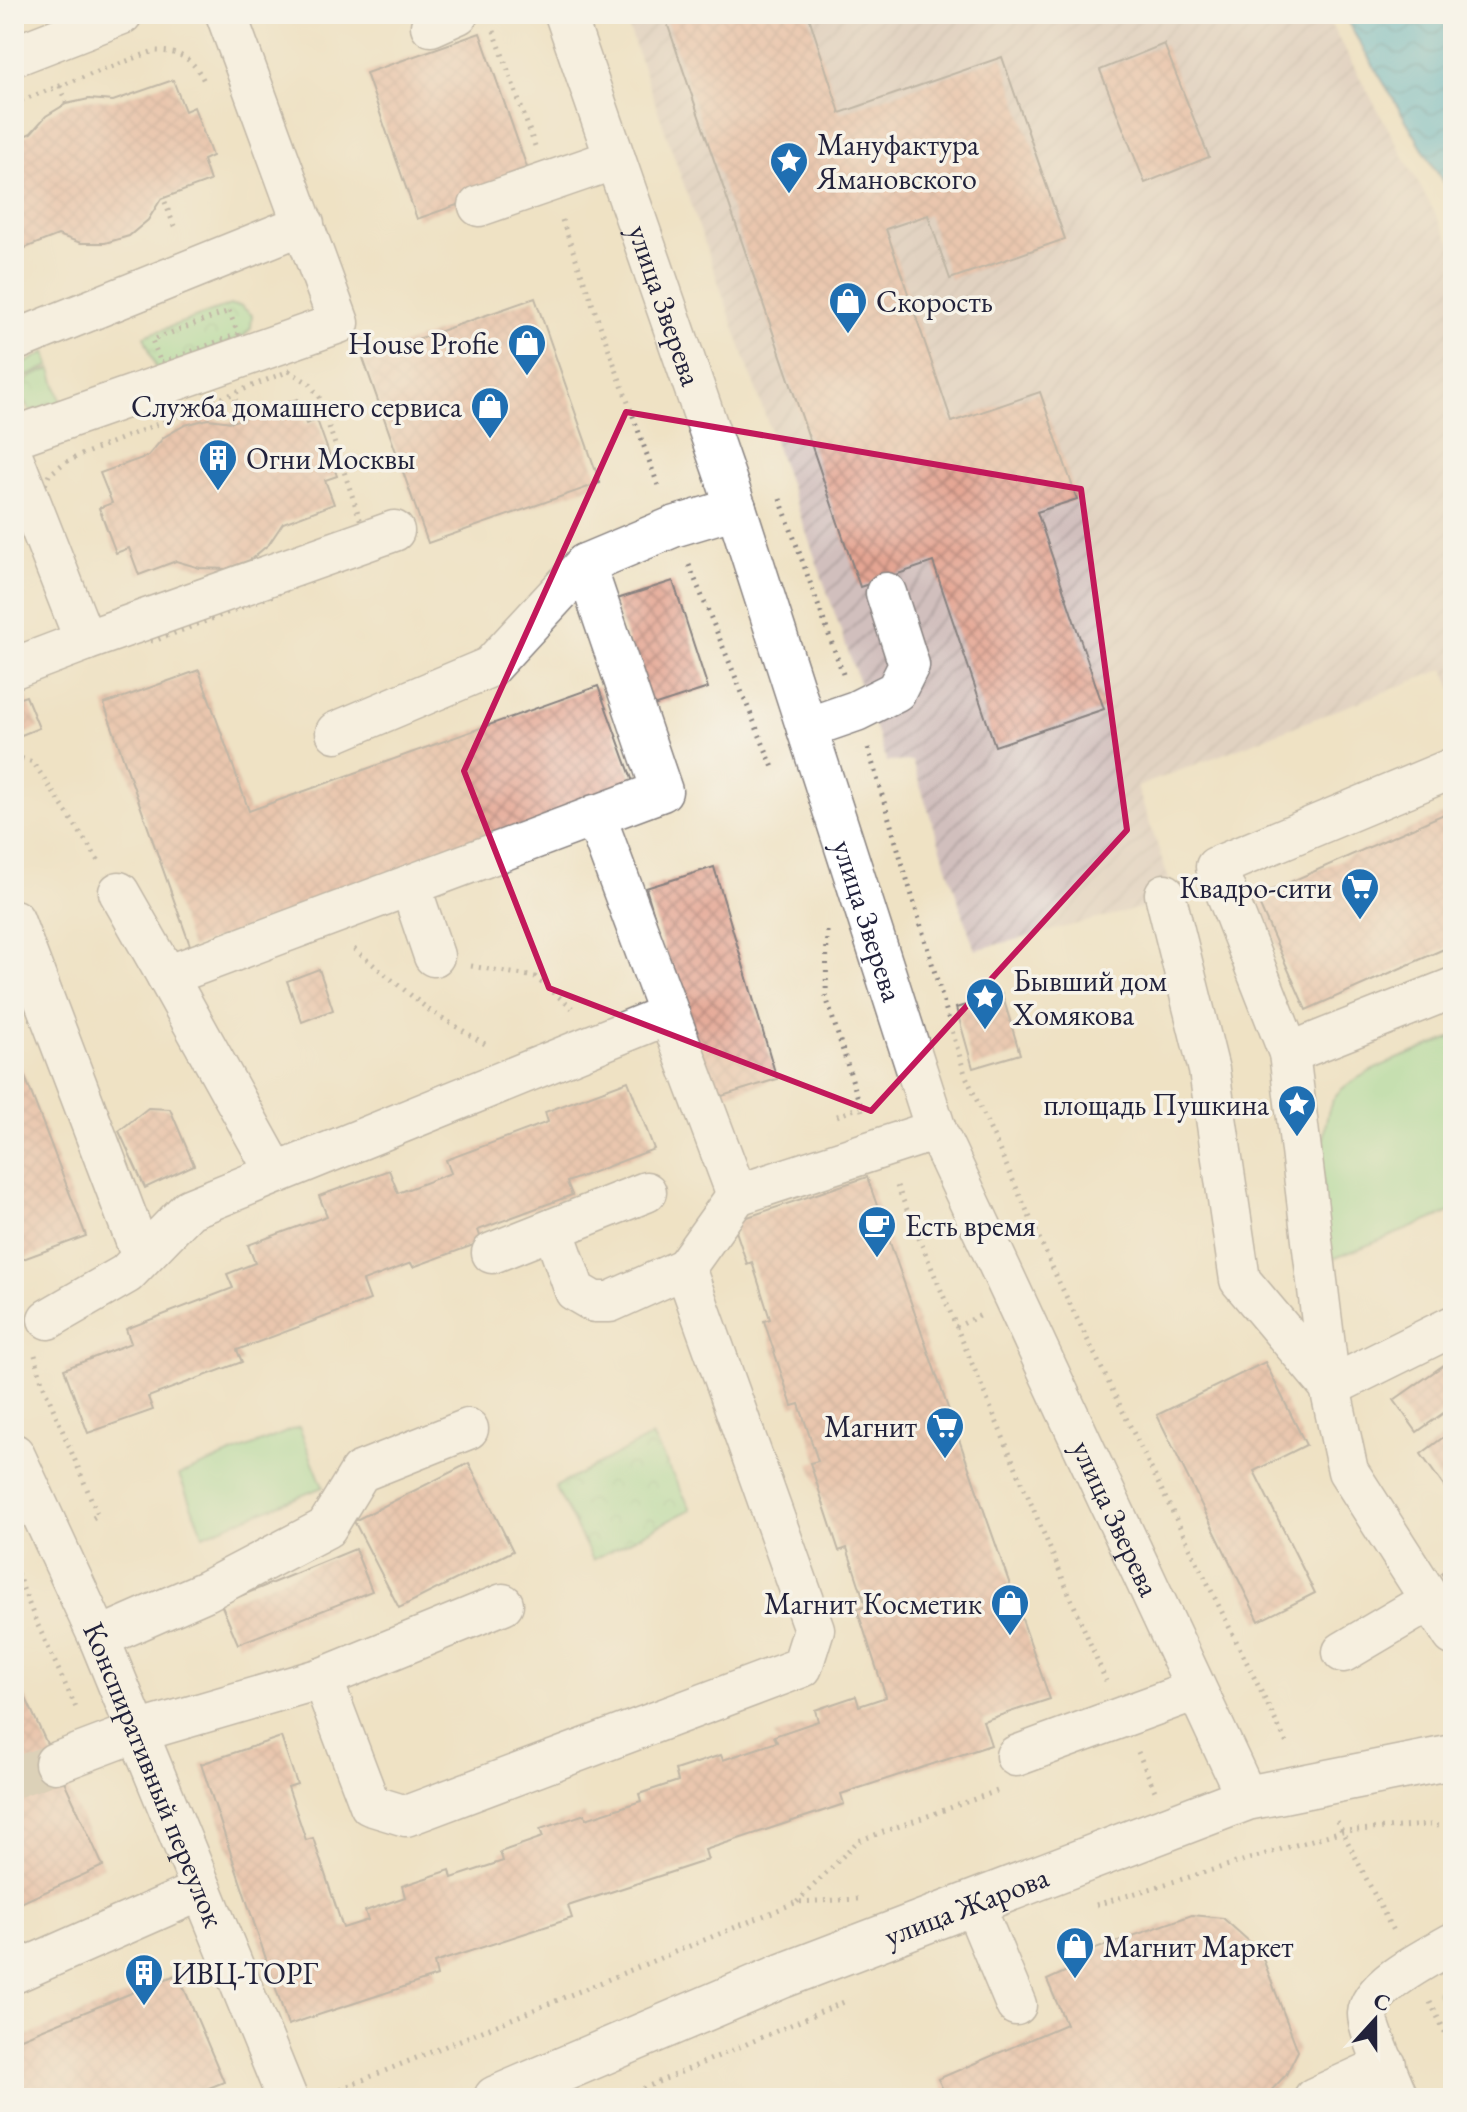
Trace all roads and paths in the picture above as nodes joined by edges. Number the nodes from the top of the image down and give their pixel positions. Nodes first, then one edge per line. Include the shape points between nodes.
1 (122, 14) edge
2 (226, 14) edge
3 (565, 14) edge
4 (14, 56) edge
5 (60, 86) junction
6 (207, 91) dead end
7 (14, 103) edge
8 (66, 104) dead end
9 (615, 159) junction
10 (479, 206) dead end
11 (304, 224) junction
12 (14, 341) edge
13 (14, 437) edge
14 (81, 455) joint
15 (14, 460) edge
16 (736, 508) junction
17 (394, 531) dead end
18 (585, 564) junction
19 (886, 593) dead end
20 (85, 641) junction
21 (14, 668) edge
22 (807, 728) junction
23 (336, 732) dead end
24 (865, 735) dead end
25 (14, 756) edge
26 (1452, 764) edge
27 (595, 815) junction
28 (410, 885) junction
29 (119, 892) joint
30 (1165, 894) dead end
31 (321, 919) junction
32 (14, 920) edge
33 (434, 956) joint
34 (167, 976) junction
35 (1453, 988) edge
36 (669, 1014) junction
37 (610, 1038) junction
38 (1289, 1053) junction
39 (540, 1066) junction
40 (860, 1107) dead end
41 (936, 1130) junction
42 (882, 1148) junction
43 (276, 1173) junction
44 (646, 1192) dead end
45 (737, 1195) junction
46 (553, 1229) junction
47 (492, 1253) dead end
48 (142, 1257) junction
49 (685, 1268) junction
50 (1453, 1326) edge
51 (41, 1335) joint
52 (1330, 1387) junction
53 (468, 1429) dead end
54 (14, 1454) edge
55 (98, 1515) dead end
56 (14, 1566) edge
57 (1431, 1600) junction
58 (503, 1604) dead end
59 (1453, 1635) edge
60 (99, 1638) junction
61 (1343, 1652) dead end
62 (322, 1678) junction
63 (1196, 1690) junction
64 (1123, 1719) junction
65 (137, 1732) junction
66 (95, 1748) junction
67 (1452, 1758) edge
68 (55, 1763) tunnel mouth
69 (1009, 1773) joint
70 (1317, 1782) junction
71 (1157, 1795) dead end
72 (1247, 1798) junction
73 (202, 1890) junction
74 (864, 1899) dead end
75 (797, 1902) junction
76 (973, 1902) junction
77 (1453, 1943) edge
78 (1411, 1967) junction
79 (14, 1973) edge
80 (1016, 2005) dead end
81 (1453, 2024) edge
82 (1443, 2029) junction
83 (1453, 2048) edge
84 (1392, 2081) edge
85 (286, 2095) edge
86 (496, 2098) edge
87 (1314, 2098) edge

1 - 4 street
2 - 11 street
3 - 9 street, улица Зверева
5 - 6 path via 154,51 174,51 190,59
5 - 7 path
5 - 8 path
9 - 10 street
9 - 16 street, улица Зверева
11 - 12 street
11 - 13 street via 339,323
14 - 14 path via 49,475 43,490 44,514 79,606 97,629 121,640 154,641 328,574 347,561 357,542 361,522 319,397 289,371
15 - 20 street
16 - 18 street via 673,527
16 - 22 street, улица Зверева
17 - 20 street
18 - 23 street via 490,667
18 - 27 street via 662,791
19 - 22 street via 909,665 896,691
20 - 21 street
22 - 41 street, улица Зверева
24 - 70 path via 965,1074 1059,1282 1292,1755
25 - 29 path via 33,762
26 - 38 street via 1216,867
27 - 28 street
27 - 36 street
28 - 31 street
28 - 33 street
29 - 34 street
30 - 52 street via 1209,1070 1240,1280
31 - 34 street
31 - 39 path via 429,1010 489,1047
32 - 48 street
33 - 37 path via 535,977
34 - 43 street
35 - 38 street
36 - 37 street
36 - 45 street
37 - 39 street
38 - 52 street
39 - 43 street
40 - 42 path
41 - 42 street
41 - 63 street, улица Зверева
42 - 45 street
42 - 64 path
43 - 48 street via 189,1209
44 - 46 street
45 - 49 street
46 - 47 street
46 - 49 street via 575,1291 594,1302 610,1302
48 - 51 street
49 - 62 street via 814,1629 802,1667 406,1816 370,1805
50 - 52 street
51 - 55 path via 42,1382
52 - 57 street via 1348,1471
53 - 60 street via 360,1472 326,1528 206,1591
54 - 60 street, Конспиративный переулок
56 - 66 path
57 - 59 street
57 - 61 street
58 - 62 street
60 - 65 street, Конспиративный переулок
62 - 65 street
63 - 64 street
63 - 72 street, улица Зверева
64 - 69 street
64 - 71 path
65 - 66 street
65 - 73 street, Конспиративный переулок
66 - 68 street
67 - 70 main road, улица Жарова
69 - 75 path via 858,1841
70 - 72 main road, улица Жарова
70 - 78 path
72 - 76 main road, улица Жарова
73 - 79 street
73 - 85 street, Конспиративный переулок
74 - 75 path
75 - 85 path via 323,2096
76 - 80 street
76 - 86 main road, улица Жарова via 782,1976
77 - 78 street
78 - 82 path
78 - 84 street via 1373,1997 1368,2016
81 - 82 path
82 - 83 path
84 - 87 street

